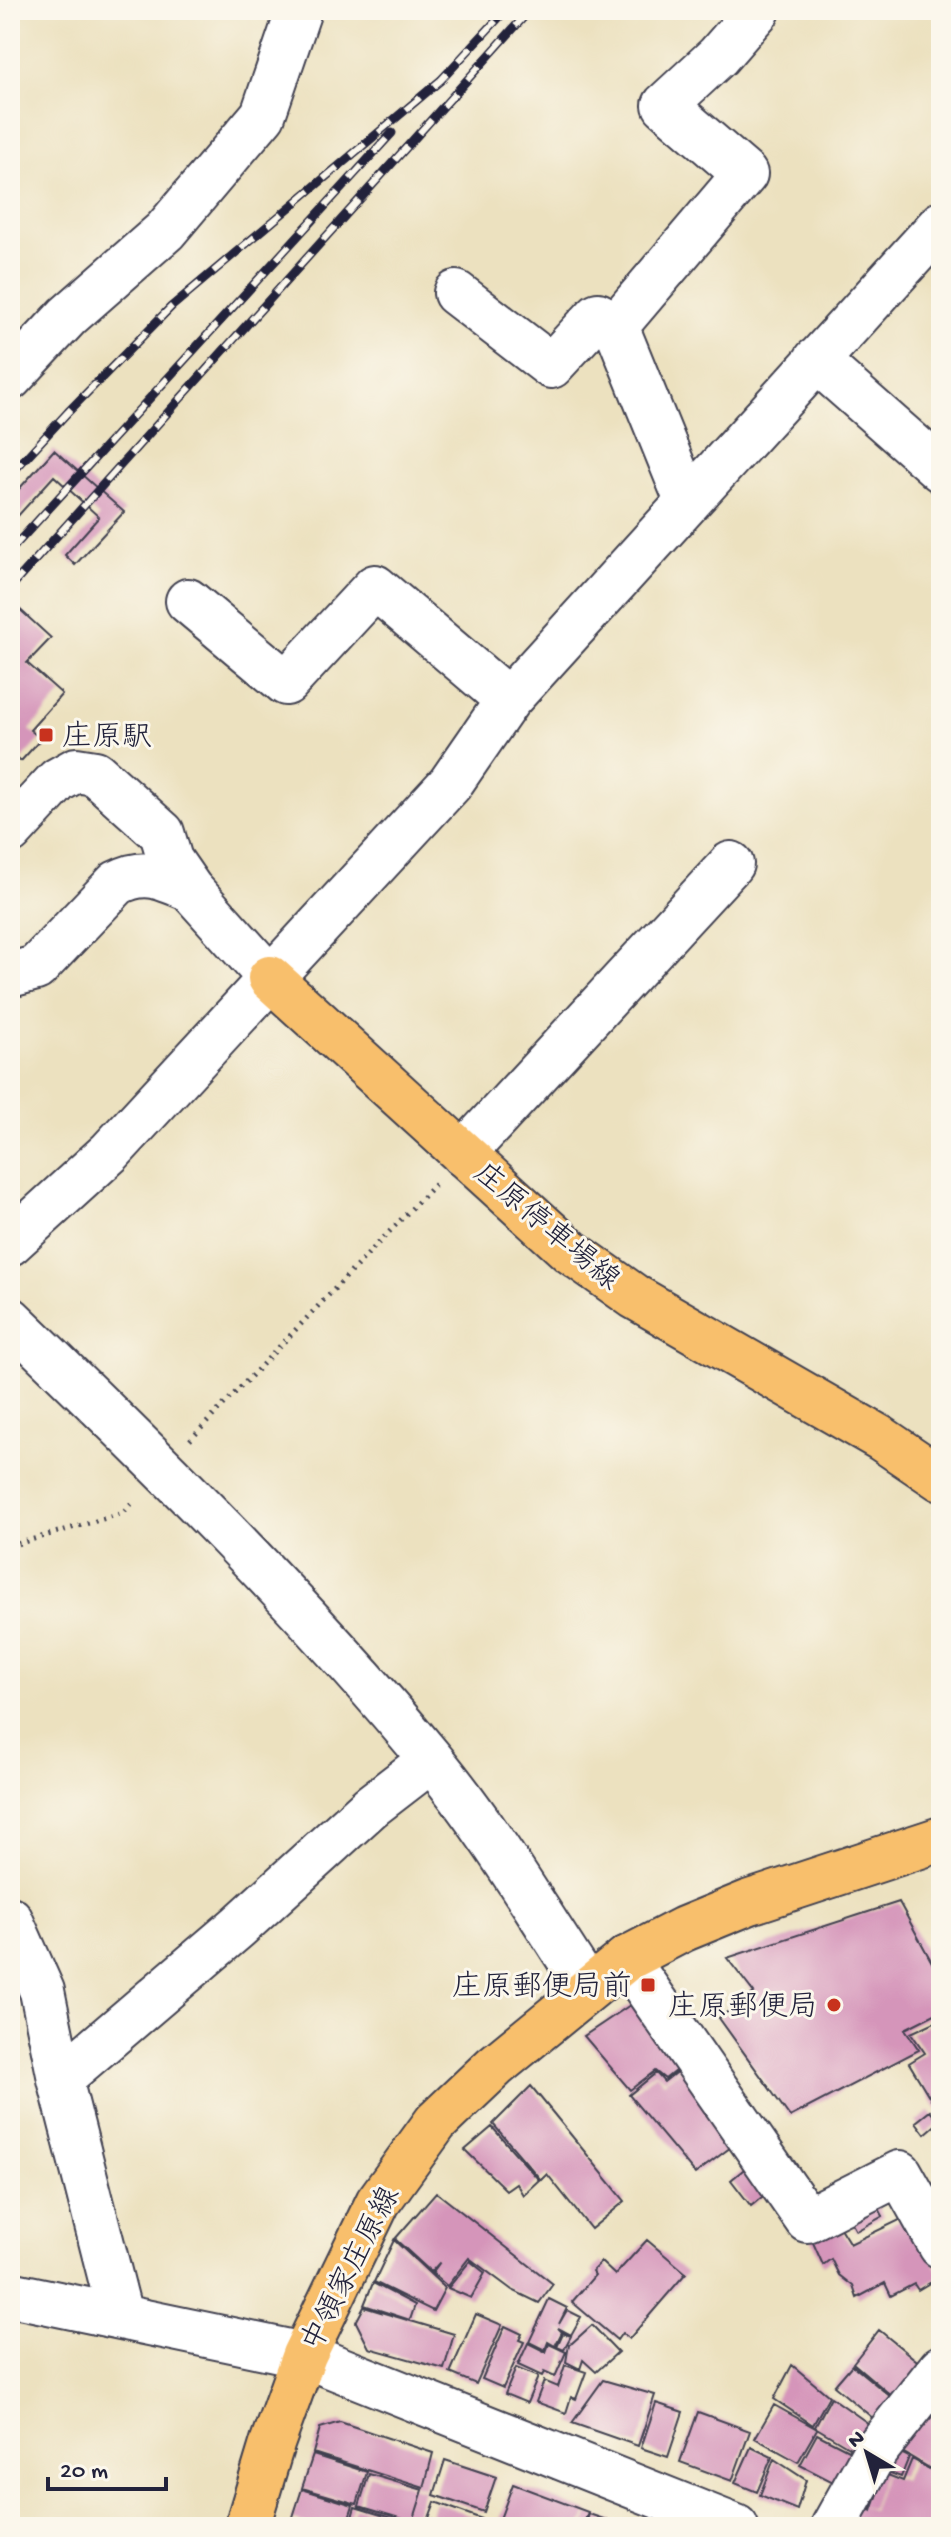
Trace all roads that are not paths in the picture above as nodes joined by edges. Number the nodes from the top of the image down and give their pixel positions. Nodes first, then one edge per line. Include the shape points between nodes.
1 (299, 10) edge
2 (758, 10) edge
3 (941, 224) edge
4 (456, 293) dead end
5 (616, 326) junction
6 (816, 360) junction
7 (10, 378) edge
8 (941, 470) edge
9 (687, 501) junction
10 (188, 601) dead end
11 (508, 700) junction
12 (10, 832) edge
13 (731, 864) dead end
14 (190, 889) junction
15 (10, 975) edge
16 (270, 978) junction
17 (463, 1154) junction
18 (10, 1243) edge
19 (10, 1319) edge
20 (941, 1479) edge
21 (431, 1760) junction
22 (941, 1839) edge
23 (10, 1919) edge
24 (626, 1959) junction
25 (588, 1988) junction
26 (60, 2079) junction
27 (941, 2246) edge
28 (10, 2294) edge
29 (120, 2315) junction
30 (304, 2355) junction
31 (941, 2368) edge
32 (674, 2516) edge
33 (247, 2527) edge
34 (736, 2527) edge
35 (833, 2527) edge

1 - 7 street via 263,115 165,231 68,316
2 - 5 street via 665,105 745,174
3 - 6 street
4 - 5 street via 551,366 598,315
5 - 9 street
6 - 8 street
6 - 9 street
9 - 11 street
10 - 11 street via 286,683 375,587
11 - 16 street via 450,784
12 - 14 street via 58,780 76,770 95,773 162,833 170,860
13 - 17 street
14 - 15 street via 161,877 134,874 117,883 36,968
14 - 16 street
16 - 17 main road, 庄原停車場線
16 - 18 street via 110,1152
17 - 20 main road, 庄原停車場線 via 570,1251 635,1297 882,1439
19 - 21 street via 164,1468
21 - 25 street
21 - 26 street via 370,1807
22 - 24 main road, 中領家庄原線 via 750,1902
23 - 26 street via 42,1991
24 - 25 main road, 中領家庄原線
24 - 27 street via 807,2220 900,2173
25 - 30 main road, 中領家庄原線 via 436,2122 378,2202
26 - 29 street
28 - 29 street
29 - 30 street
30 - 32 street
30 - 33 main road, 中領家庄原線
31 - 35 street via 876,2450
32 - 34 street

